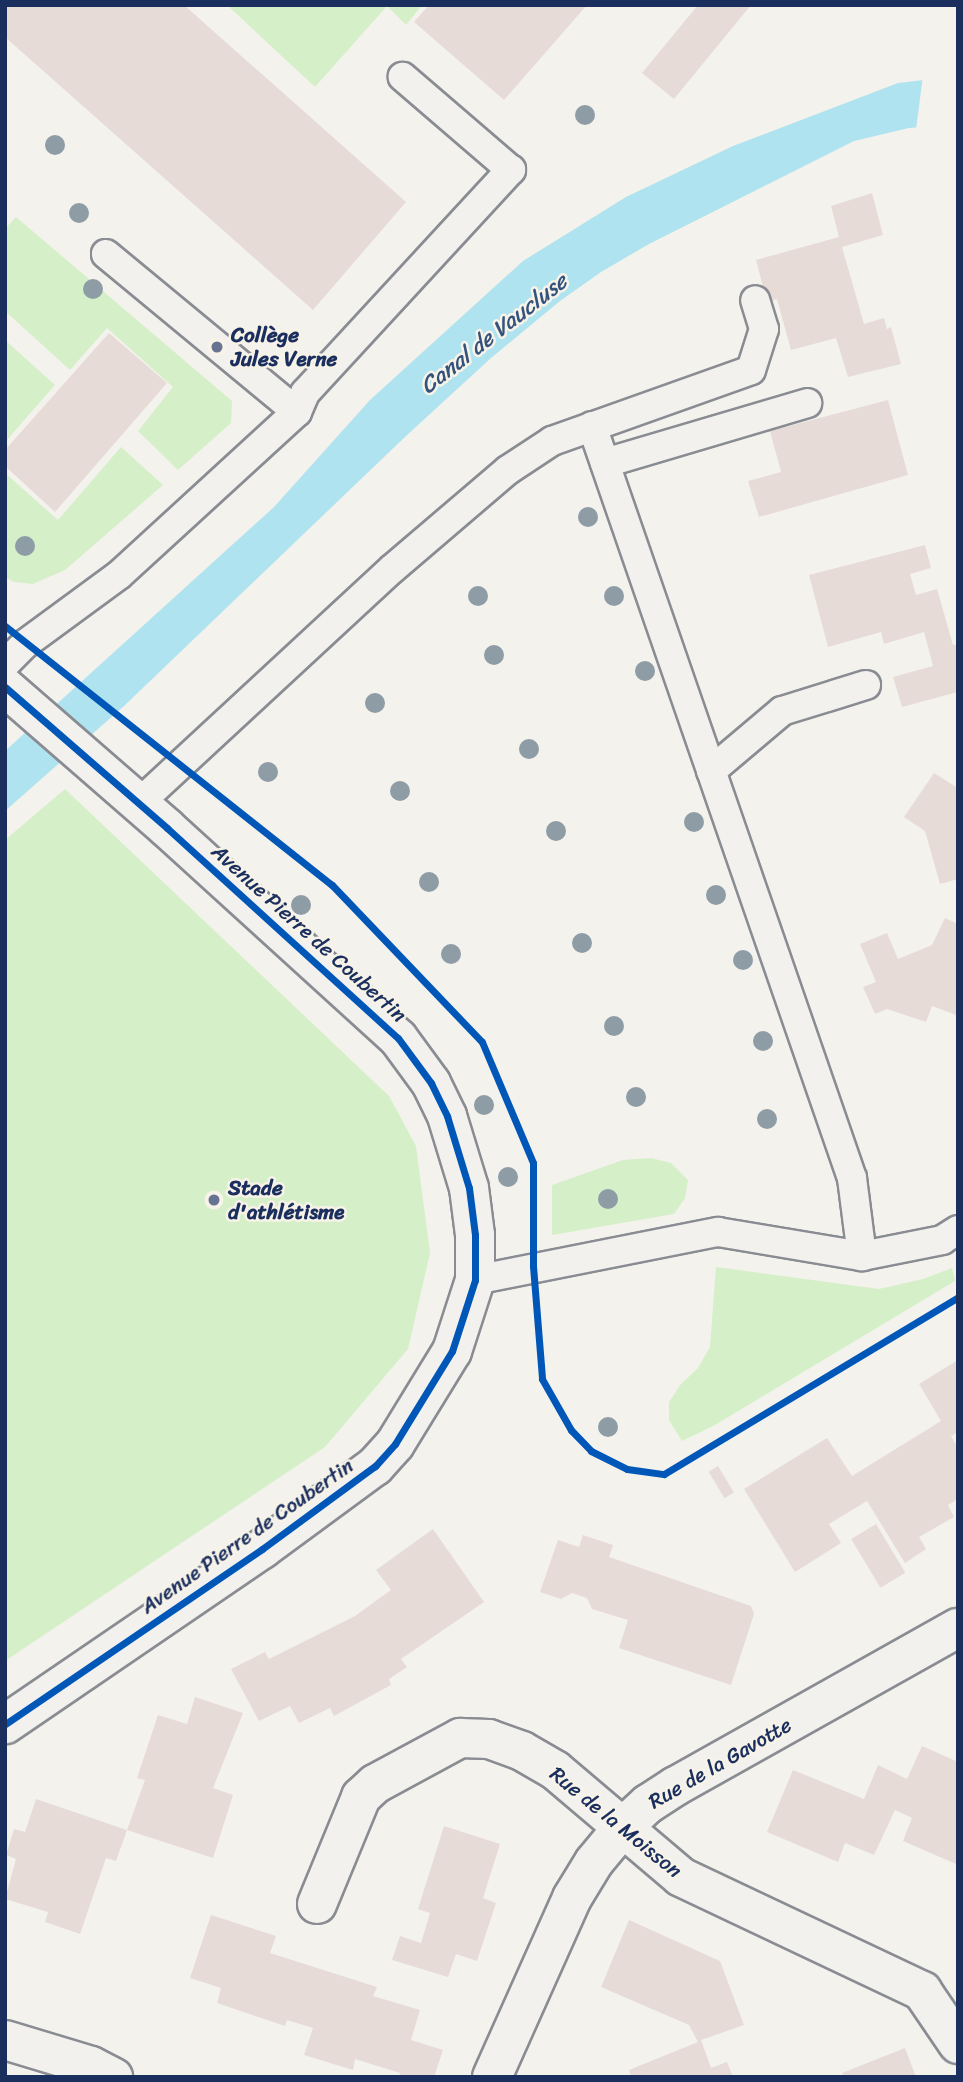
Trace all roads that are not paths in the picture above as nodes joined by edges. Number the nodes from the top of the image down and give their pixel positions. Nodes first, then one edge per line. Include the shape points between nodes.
1 (403, 76) dead end
2 (106, 254) dead end
3 (755, 300) dead end
4 (807, 403) dead end
5 (297, 412) junction
6 (592, 426) junction
7 (605, 463) junction
8 (5, 664) edge
9 (866, 685) dead end
10 (5, 687) edge
11 (711, 771) junction
12 (138, 804) junction
13 (958, 1230) edge
14 (862, 1256) junction
15 (475, 1280) junction
16 (958, 1628) edge
17 (5, 1724) edge
18 (623, 1826) junction
19 (317, 1905) dead end
20 (9, 2043) edge
21 (958, 2044) edge
22 (113, 2077) edge
23 (492, 2077) edge

1 - 5 lane via 511,170 305,393
2 - 5 lane
3 - 6 lane via 764,329 751,370
4 - 7 lane
5 - 8 lane via 118,575 26,643
6 - 7 lane
6 - 12 lane via 552,441 508,470 382,579
7 - 11 lane
9 - 11 lane via 782,711
10 - 12 street, Avenue Pierre de Coubertin
11 - 14 lane via 852,1178
12 - 15 street, Avenue Pierre de Coubertin via 398,1038 431,1083 461,1151 475,1235
13 - 14 lane via 942,1240
14 - 15 lane via 718,1232
15 - 17 street, Avenue Pierre de Coubertin via 453,1351 395,1444 375,1466
16 - 18 street, Rue de la Gavotte via 676,1786
18 - 19 street, Rue de la Moisson via 555,1770 522,1751 489,1739 460,1738 374,1784 361,1797
18 - 21 street, Rue de la Moisson via 681,1877 922,1991
18 - 23 street, Rue de la Gavotte via 572,1898
20 - 22 street via 91,2066

